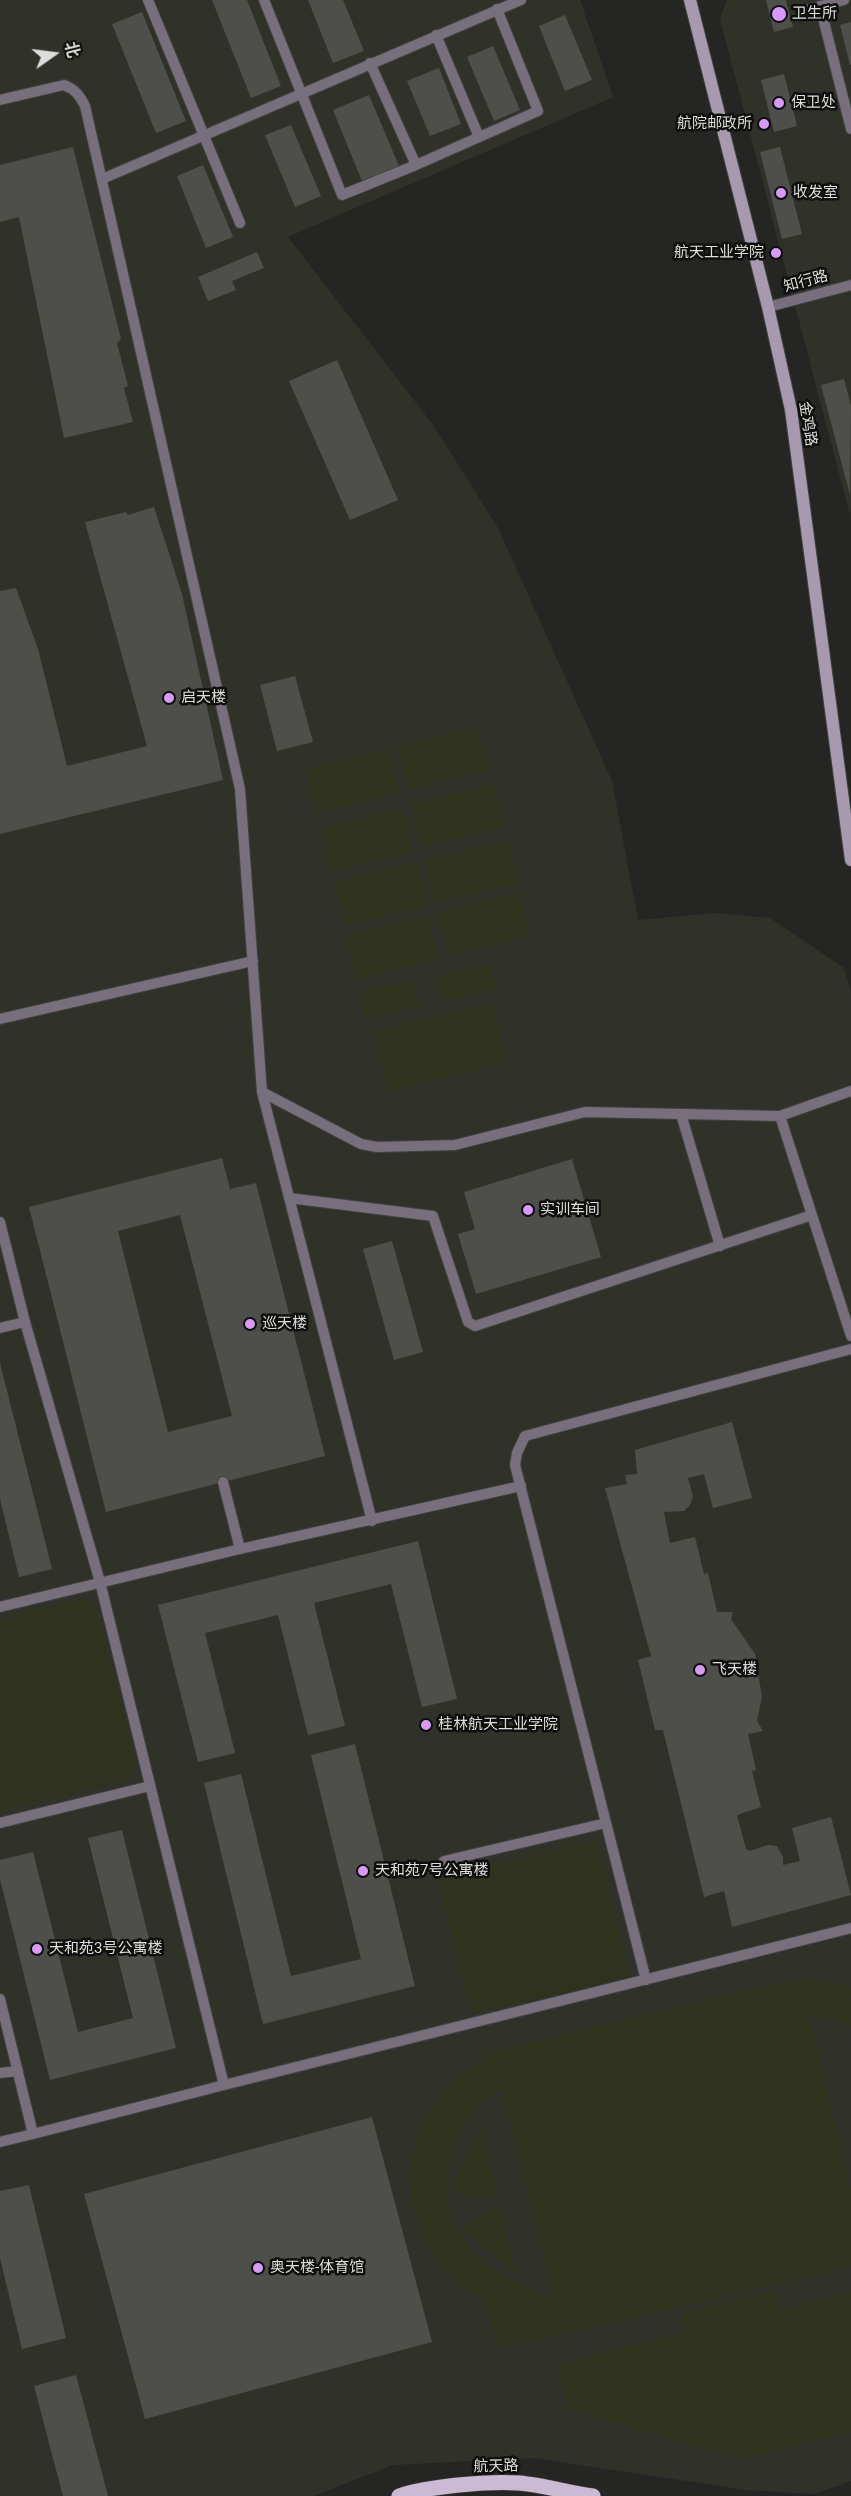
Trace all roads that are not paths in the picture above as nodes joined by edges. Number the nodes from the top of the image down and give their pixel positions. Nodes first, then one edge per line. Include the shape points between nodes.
1 (148, 0) edge
2 (264, 0) edge
3 (690, 0) edge
4 (844, 0) edge
5 (514, 1) edge
6 (820, 6) junction
7 (497, 9) junction
8 (806, 10) dead end
9 (436, 35) junction
10 (370, 63) junction
11 (301, 93) junction
12 (0, 100) edge
13 (851, 129) edge
14 (203, 135) junction
15 (479, 137) junction
16 (416, 165) junction
17 (102, 179) junction
18 (240, 223) dead end
19 (851, 285) edge
20 (768, 308) junction
21 (851, 860) edge
22 (253, 962) junction
23 (0, 1019) edge
24 (851, 1091) edge
25 (262, 1092) junction
26 (681, 1114) junction
27 (780, 1116) junction
28 (289, 1198) junction
29 (812, 1215) junction
30 (0, 1222) edge
31 (720, 1246) junction
32 (25, 1322) junction
33 (0, 1328) edge
34 (851, 1336) edge
35 (851, 1349) edge
36 (223, 1482) dead end
37 (520, 1486) junction
38 (372, 1521) junction
39 (240, 1549) junction
40 (100, 1582) junction
41 (0, 1608) edge
42 (150, 1786) junction
43 (0, 1823) edge
44 (606, 1823) junction
45 (444, 1861) dead end
46 (851, 1928) edge
47 (646, 1980) junction
48 (0, 2000) edge
49 (18, 2071) junction
50 (0, 2073) edge
51 (224, 2085) junction
52 (33, 2134) junction
53 (0, 2142) edge
54 (399, 2496) edge
55 (593, 2496) edge

1 - 14 lane
2 - 11 lane
3 - 20 main road, 金鸡路
4 - 6 lane
5 - 7 lane
6 - 8 lane
6 - 13 lane
7 - 9 lane
7 - 15 lane via 538,111
9 - 10 lane
9 - 15 lane
10 - 11 lane
10 - 16 lane
11 - 14 lane
11 - 16 lane via 342,195
12 - 17 lane via 64,85 71,87 86,105
14 - 17 lane
14 - 18 lane
15 - 16 lane
17 - 22 lane via 240,789
19 - 20 lane, 知行路
20 - 21 main road, 金鸡路 via 791,410
22 - 23 lane
22 - 25 lane
24 - 27 lane
25 - 26 lane via 347,1138 377,1147 455,1145 585,1112
25 - 28 lane
26 - 27 lane
26 - 31 lane
27 - 29 lane
28 - 31 lane via 433,1216 468,1322 475,1326
28 - 38 lane
29 - 31 lane
29 - 34 lane
30 - 32 lane
32 - 33 lane
32 - 40 lane
35 - 37 lane via 525,1436 515,1465
36 - 39 lane
37 - 38 lane
37 - 44 lane
38 - 39 lane
39 - 40 lane
40 - 41 lane
40 - 42 lane
42 - 43 lane
42 - 51 lane
44 - 45 lane
44 - 47 lane
46 - 47 lane
47 - 51 lane
48 - 49 lane
49 - 50 lane
49 - 52 lane
51 - 52 lane
52 - 53 lane
54 - 55 main road, 航天路 via 470,2485 520,2483

